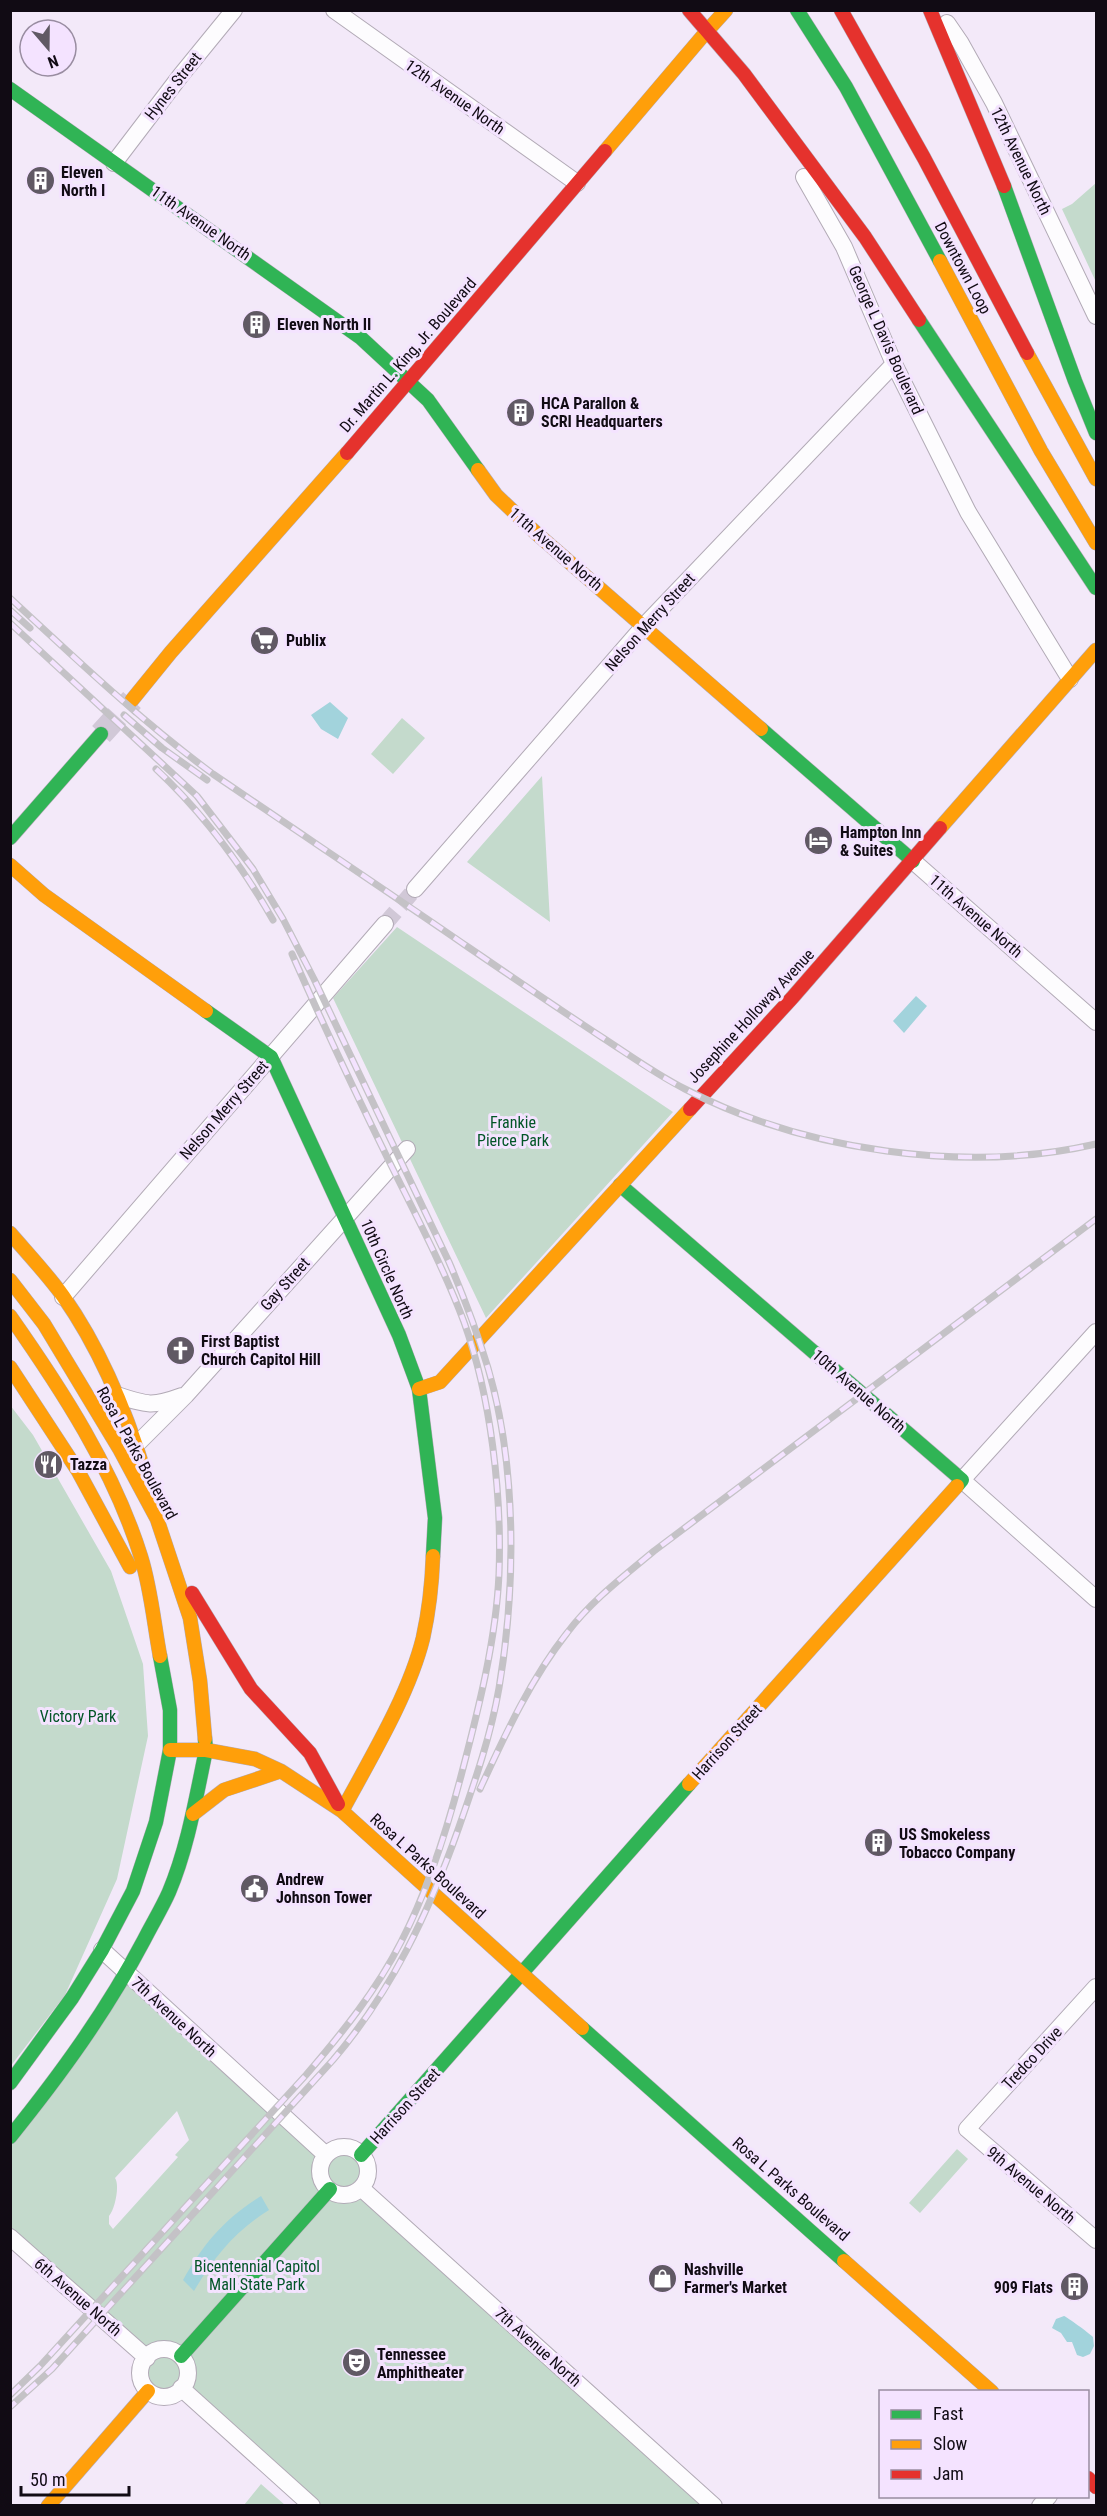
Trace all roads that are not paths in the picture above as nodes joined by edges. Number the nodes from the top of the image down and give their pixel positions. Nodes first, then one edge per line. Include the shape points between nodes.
1 (234, 10) edge
2 (334, 10) edge
3 (689, 10) edge
4 (726, 10) edge
5 (788, 10) edge
6 (797, 10) edge
7 (841, 10) edge
8 (930, 10) edge
9 (938, 10) edge
10 (807, 23) junction
11 (707, 31) junction
12 (744, 74) junction
13 (10, 89) edge
14 (114, 162) junction
15 (577, 183) junction
16 (1096, 316) edge
17 (894, 364) junction
18 (409, 382) junction
19 (1096, 433) edge
20 (1096, 479) edge
21 (1096, 543) edge
22 (1096, 588) edge
23 (644, 626) junction
24 (1096, 650) edge
25 (1070, 679) junction
26 (132, 700) tunnel mouth
27 (101, 734) tunnel mouth
28 (10, 838) edge
29 (913, 861) junction
30 (10, 865) edge
31 (415, 889) tunnel mouth
32 (385, 924) tunnel mouth
33 (1096, 1022) edge
34 (271, 1057) junction
35 (407, 1149) dead end
36 (620, 1185) junction
37 (346, 1217) junction
38 (10, 1233) edge
39 (10, 1281) edge
40 (63, 1297) junction
41 (10, 1316) edge
42 (1096, 1332) edge
43 (10, 1367) edge
44 (419, 1389) junction
45 (117, 1395) junction
46 (186, 1395) junction
47 (137, 1444) junction
48 (962, 1480) junction
49 (157, 1519) junction
50 (168, 1546) junction
51 (1096, 1599) edge
52 (150, 1605) junction
53 (170, 1750) junction
54 (206, 1750) junction
55 (281, 1771) junction
56 (342, 1810) junction
57 (193, 1814) junction
58 (102, 1950) junction
59 (126, 1972) junction
60 (522, 1974) junction
61 (1096, 1987) edge
62 (10, 2083) edge
63 (967, 2129) joint
64 (10, 2137) edge
65 (326, 2155) junction
66 (362, 2155) junction
67 (362, 2188) junction
68 (330, 2189) junction
69 (1094, 2232) edge
70 (10, 2237) edge
71 (181, 2356) junction
72 (147, 2358) junction
73 (181, 2388) junction
74 (991, 2390) edge
75 (148, 2391) junction
76 (48, 2505) edge
77 (312, 2505) edge
78 (714, 2505) edge

1 - 14 street, Hynes Street
2 - 15 street, 12th Avenue North
3 - 11 main road, George L Davis Boulevard
4 - 11 main road, Dr. Martin L. King, Jr. Boulevard
5 - 10 main road
6 - 10 main road, Downtown Loop
7 - 20 main road, Downtown Loop
8 - 19 main road via 1019,222
9 - 16 street, 12th Avenue North via 993,103
10 - 21 main road, Downtown Loop via 853,98 1006,386
11 - 12 main road, George L Davis Boulevard
11 - 15 main road, Dr. Martin L. King, Jr. Boulevard
12 - 17 street, George L Davis Boulevard via 844,247
12 - 22 main road via 865,237
13 - 14 main road, 11th Avenue North
14 - 18 main road, 11th Avenue North via 336,319
15 - 18 main road, Dr. Martin L. King, Jr. Boulevard
17 - 23 street, Nelson Merry Street
17 - 25 street, George L Davis Boulevard via 971,518
18 - 23 main road, 11th Avenue North via 428,400 496,495
18 - 26 main road, Dr. Martin L. King, Jr. Boulevard
23 - 29 main road, 11th Avenue North
23 - 31 street, Nelson Merry Street
24 - 25 main road, Josephine Holloway Avenue
25 - 29 main road, Josephine Holloway Avenue
27 - 28 main road
29 - 33 street, 11th Avenue North
29 - 36 main road, Josephine Holloway Avenue
30 - 34 main road, 10th Circle North via 47,897
32 - 34 street, Nelson Merry Street
34 - 37 main road, 10th Circle North
34 - 40 street, Nelson Merry Street
35 - 37 street, Gay Street
36 - 44 main road, Josephine Holloway Avenue via 440,1382
36 - 48 main road, 10th Avenue North
37 - 44 main road, 10th Circle North
37 - 46 street, Gay Street
38 - 40 main road
39 - 49 main road, Rosa L Parks Boulevard via 44,1324
40 - 45 main road via 108,1371
41 - 52 main road via 68,1404 115,1491 142,1559
42 - 48 street, Harrison Street
43 - 52 main road via 82,1478
44 - 56 main road, 10th Circle North via 435,1518 431,1596 422,1641 405,1686
45 - 46 street via 147,1405
45 - 47 main road
46 - 47 street, Gay Street
47 - 49 main road
48 - 51 street, 10th Avenue North
48 - 60 main road, Harrison Street
49 - 50 main road, Rosa L Parks Boulevard
50 - 54 main road, Rosa L Parks Boulevard via 190,1618
50 - 56 main road via 202,1613 243,1677 310,1753
52 - 53 main road via 170,1710
53 - 54 main road
53 - 58 main road via 156,1822 134,1891
54 - 55 main road, Rosa L Parks Boulevard via 255,1759
54 - 57 main road
55 - 56 main road, Rosa L Parks Boulevard
55 - 57 main road via 230,1787
56 - 60 main road, Rosa L Parks Boulevard
57 - 59 main road via 169,1892
58 - 59 street, 7th Avenue North
58 - 62 main road
59 - 64 main road via 87,2036
59 - 65 street, 7th Avenue North
60 - 66 main road, Harrison Street
60 - 74 main road, Rosa L Parks Boulevard
61 - 63 street, Tredco Drive
63 - 69 street, 9th Avenue North
65 - 66 street via 345,2147
65 - 68 street via 321,2172
66 - 67 street via 368,2170
67 - 68 street via 350,2194
67 - 78 street, 7th Avenue North
68 - 71 main road
70 - 72 street, 6th Avenue North
71 - 72 street via 160,2349
71 - 73 street via 188,2372
72 - 75 street via 140,2375
73 - 75 street via 166,2397
73 - 77 street
75 - 76 main road

